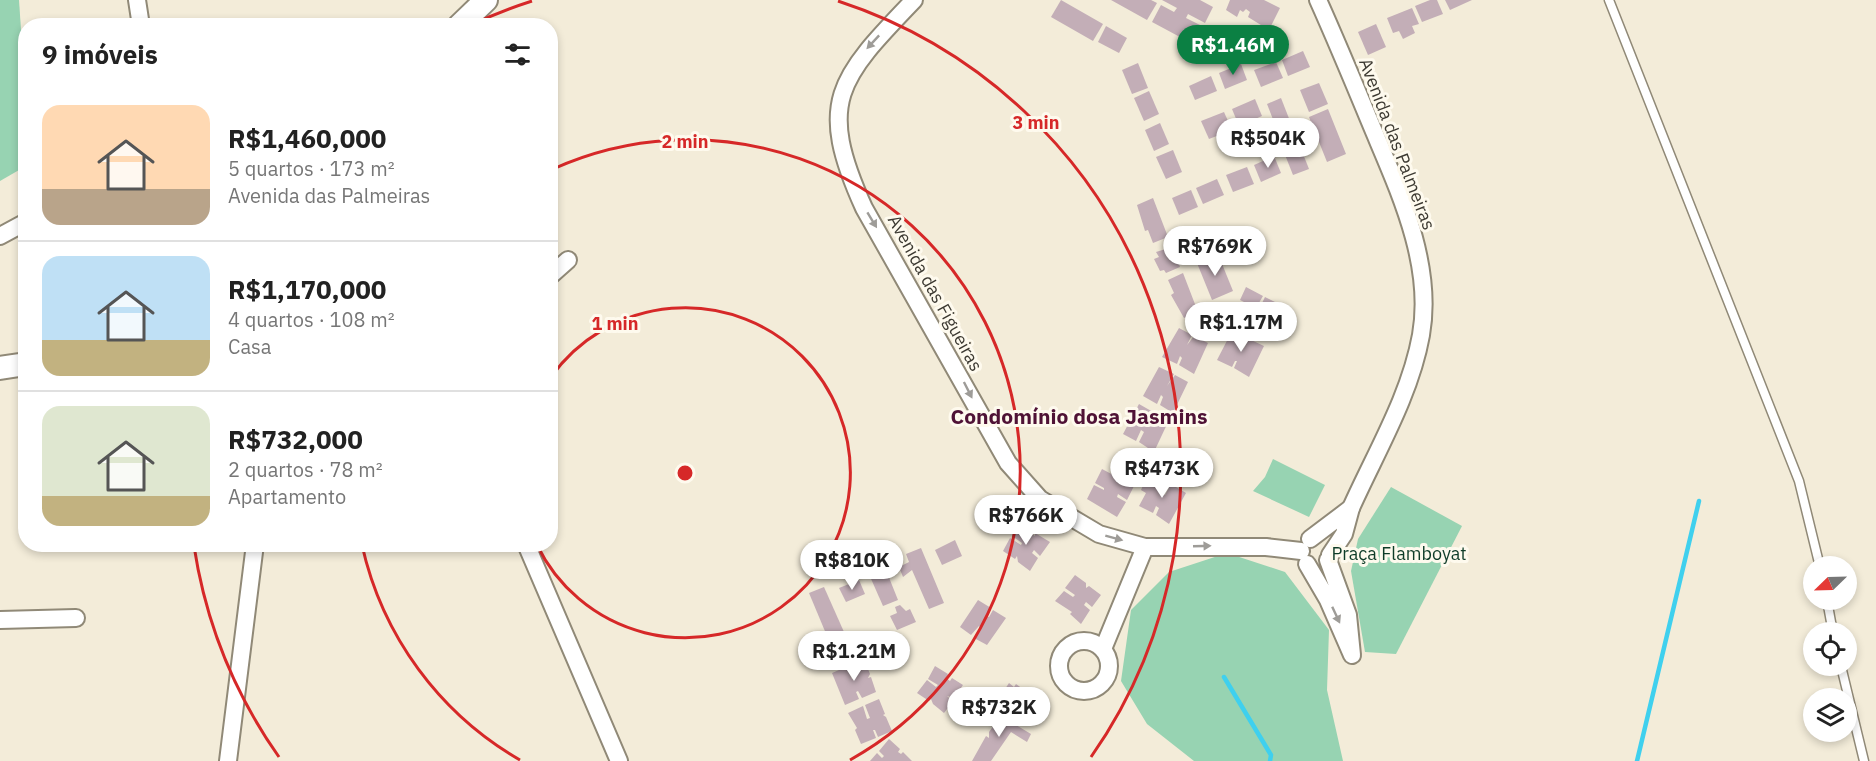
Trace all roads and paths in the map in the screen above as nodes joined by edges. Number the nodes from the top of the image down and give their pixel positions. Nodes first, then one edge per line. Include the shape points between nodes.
1 (137, 0) edge
2 (486, 0) edge
3 (914, 0) edge
4 (1318, 0) edge
5 (1609, 0) edge
6 (140, 18) edge
7 (467, 18) edge
8 (18, 226) edge
9 (0, 236) edge
10 (568, 260) dead end
11 (558, 269) edge
12 (18, 365) edge
13 (0, 368) edge
14 (1351, 508) junction
15 (1145, 547) junction
16 (254, 552) edge
17 (529, 552) edge
18 (1306, 552) junction
19 (1817, 556) edge
20 (1329, 557) junction
21 (76, 618) dead end
22 (0, 620) edge
23 (1103, 649) dead end
24 (1843, 676) edge
25 (228, 761) edge
26 (619, 761) edge
27 (1864, 761) edge

1 - 6 street
2 - 7 main road
3 -> 15 street, Avenida das Figueiras via 867,49 844,86 838,109 838,136 846,167 864,208 1008,463 1025,484 1063,515 1099,534
4 - 14 street, Avenida das Palmeiras via 1408,218 1416,247 1423,316 1412,372
5 - 19 lane via 1799,481
8 - 9 street
10 - 11 street
12 - 13 main road
14 - 18 street, Avenida das Palmeiras
14 - 20 street, Avenida das Palmeiras via 1344,534
15 -> 18 street, Avenida das Figueiras via 1266,547
15 - 23 street
16 - 25 street
17 - 26 street
18 - 20 street via 1316,568
18 - 20 street via 1324,542
18 -> 20 street via 1352,654 1348,615
21 - 22 street
24 - 27 lane

